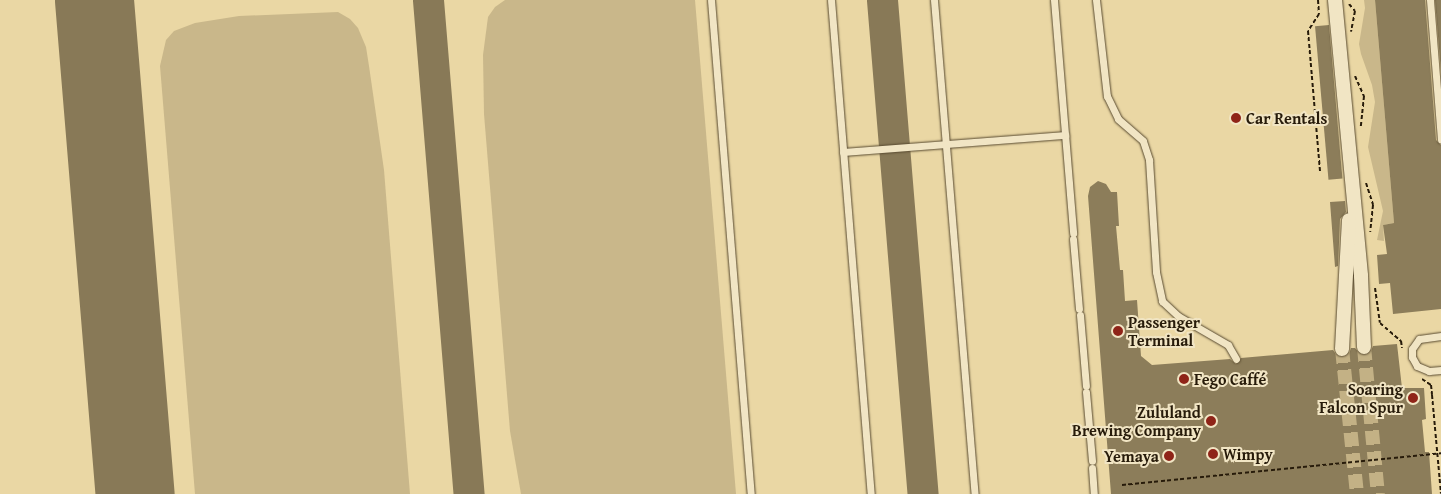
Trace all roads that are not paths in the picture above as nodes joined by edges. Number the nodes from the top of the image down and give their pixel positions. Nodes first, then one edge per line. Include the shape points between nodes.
1 (711, 0) edge
2 (831, 0) edge
3 (934, 0) edge
4 (1054, 0) edge
5 (1096, 0) edge
6 (1335, 0) edge
7 (1430, 0) edge
8 (1065, 136) junction
9 (1441, 140) edge
10 (945, 145) junction
11 (843, 152) junction
12 (1358, 179) junction
13 (1441, 336) edge
14 (1364, 346) tunnel mouth
15 (1342, 349) tunnel mouth
16 (1236, 359) dead end
17 (1441, 370) edge
18 (751, 494) edge
19 (871, 494) edge
20 (975, 494) edge
21 (1094, 494) edge

1 - 18 lane
2 - 11 lane
3 - 10 lane
4 - 8 lane
5 - 16 lane via 1107,96 1118,119 1142,141 1149,160 1156,272 1162,301 1178,316 1228,345
6 - 12 street
7 - 9 lane
8 - 10 lane
8 - 21 lane
10 - 11 lane
10 - 20 lane
11 - 19 lane
12 - 14 street
12 - 15 street
13 - 17 lane via 1419,339 1412,349 1412,358 1417,366 1429,371

